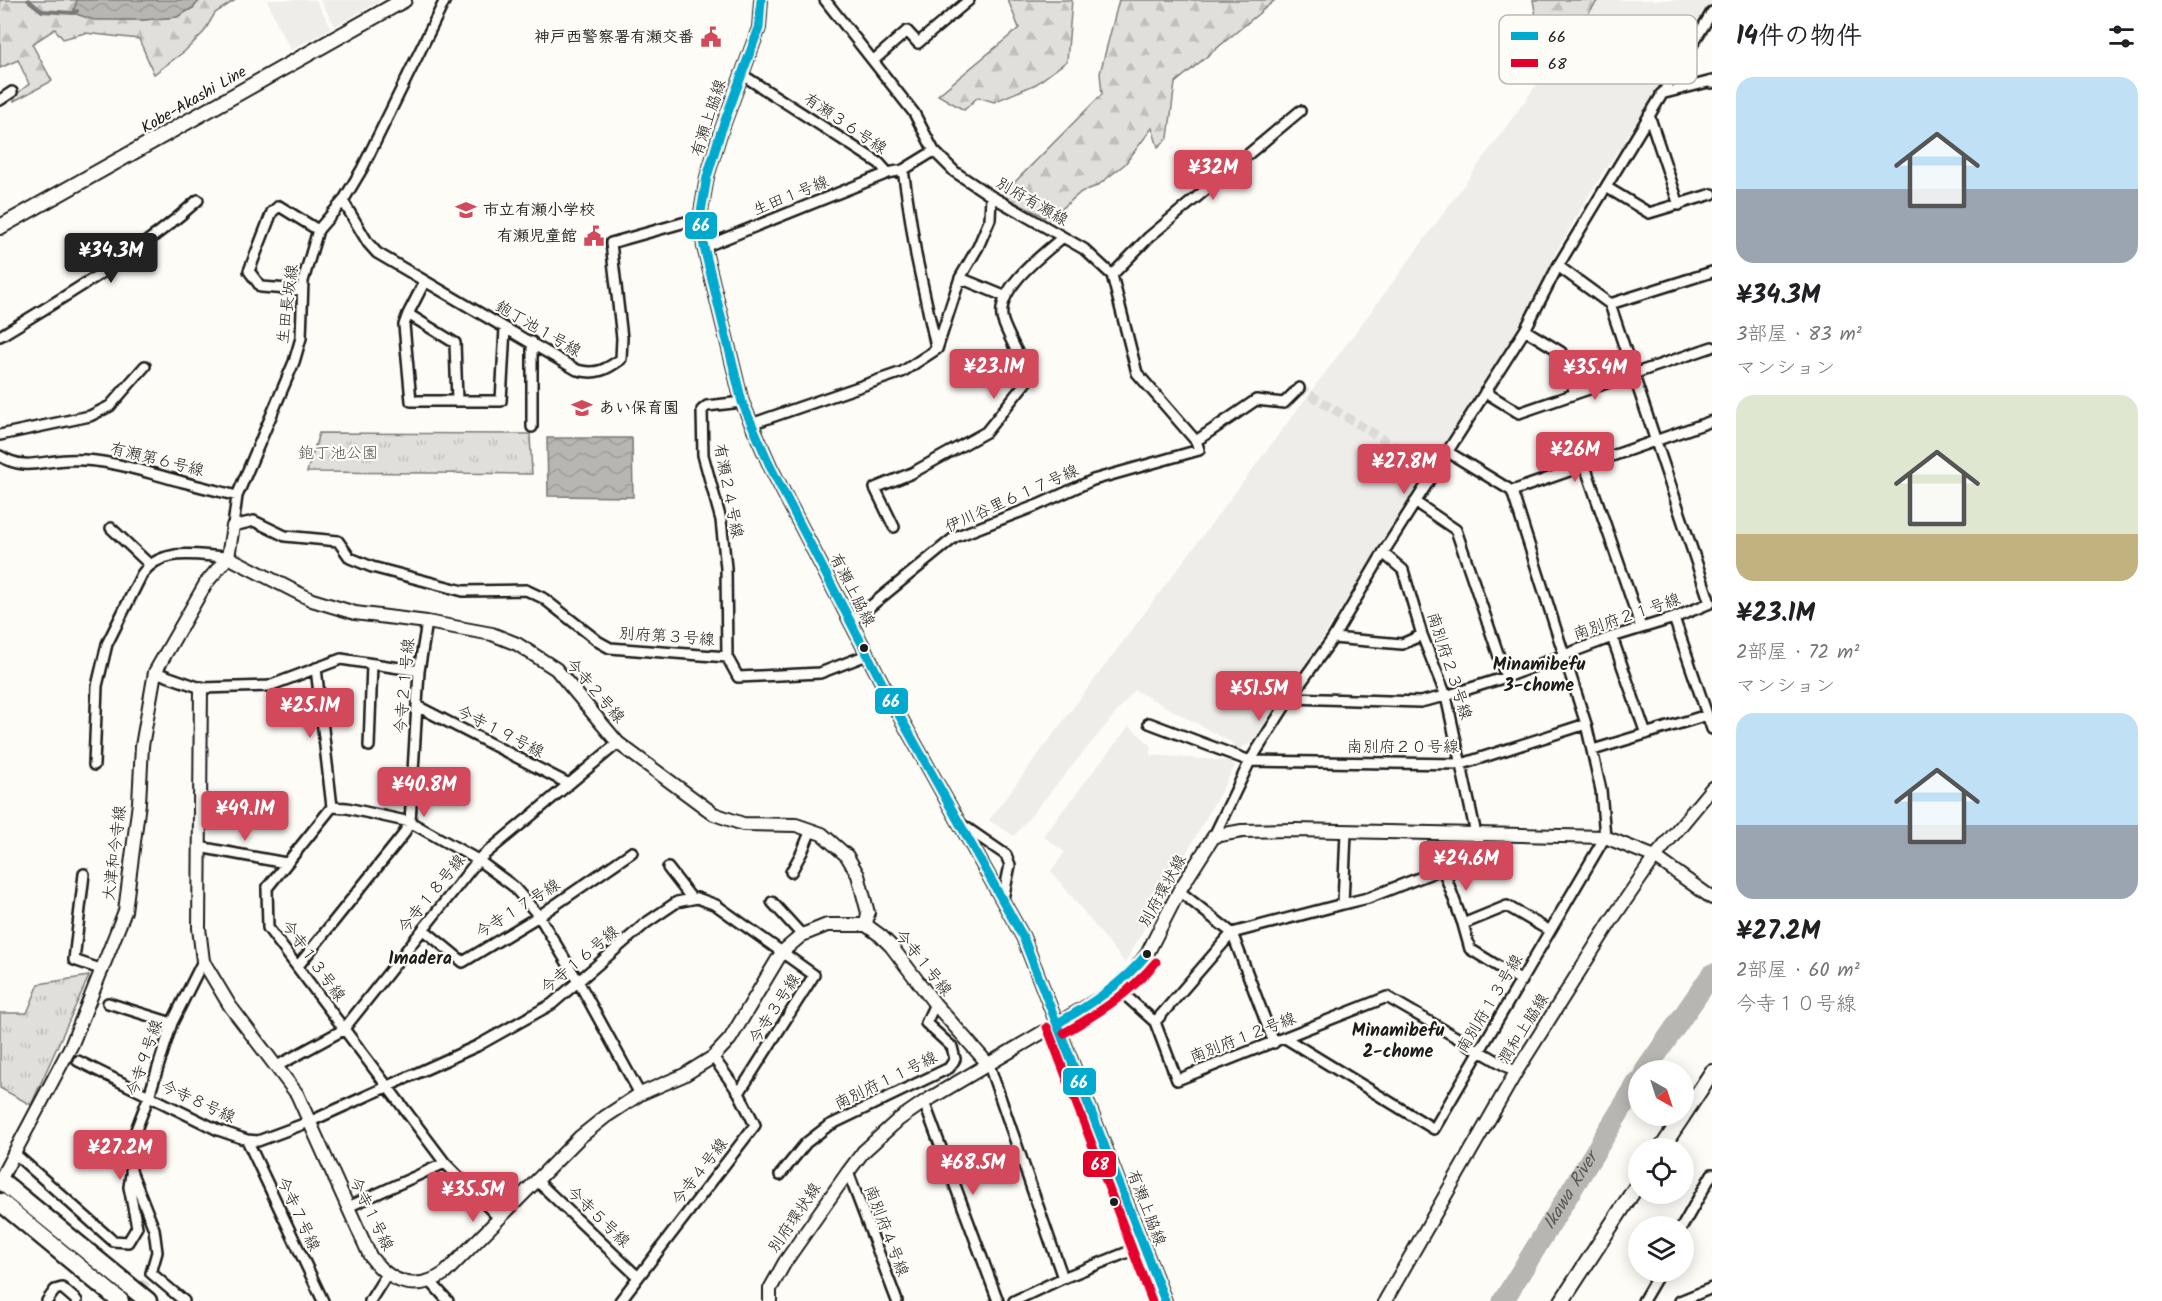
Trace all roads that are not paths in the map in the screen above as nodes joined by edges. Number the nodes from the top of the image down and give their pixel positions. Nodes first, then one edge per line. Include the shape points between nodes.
1 (404, 0) edge
2 (445, 0) edge
3 (762, 0) edge
4 (825, 0) edge
5 (969, 0) edge
6 (1712, 12) edge
7 (1697, 36) edge
8 (874, 60) junction
9 (741, 74) junction
10 (1712, 82) edge
11 (1667, 84) edge
12 (12, 92) dead end
13 (1661, 94) junction
14 (0, 100) edge
15 (1300, 111) dead end
16 (1649, 115) junction
17 (934, 151) junction
18 (903, 170) junction
19 (888, 173) junction
20 (1606, 186) junction
21 (1712, 194) edge
22 (991, 196) junction
23 (198, 200) dead end
24 (343, 201) junction
25 (1679, 205) junction
26 (700, 218) junction
27 (0, 227) edge
28 (318, 230) junction
29 (1063, 237) junction
30 (704, 247) junction
31 (1558, 266) junction
32 (1712, 272) edge
33 (1112, 275) junction
34 (960, 278) junction
35 (425, 281) junction
36 (302, 290) junction
37 (1004, 296) junction
38 (1610, 304) junction
39 (408, 314) junction
40 (505, 328) junction
41 (1525, 330) junction
42 (0, 336) edge
43 (532, 342) junction
44 (1712, 348) edge
45 (937, 349) junction
46 (145, 366) dead end
47 (1633, 373) junction
48 (1299, 388) dead end
49 (1485, 392) junction
50 (1575, 393) junction
51 (457, 401) junction
52 (742, 402) junction
53 (1712, 421) edge
54 (752, 424) junction
55 (532, 427) dead end
56 (0, 435) edge
57 (1196, 441) junction
58 (1656, 441) junction
59 (1448, 452) junction
60 (0, 456) edge
61 (1585, 465) junction
62 (1512, 491) junction
63 (237, 496) junction
64 (1416, 502) junction
65 (233, 526) junction
66 (894, 527) dead end
67 (111, 528) dead end
68 (1383, 554) junction
69 (228, 557) junction
70 (149, 564) junction
71 (1674, 618) junction
72 (427, 622) junction
73 (851, 622) junction
74 (1641, 627) junction
75 (1422, 635) junction
76 (1612, 637) junction
77 (1333, 638) junction
78 (1565, 654) junction
79 (867, 655) junction
80 (727, 657) junction
81 (372, 664) junction
82 (316, 668) junction
83 (155, 672) junction
84 (419, 672) junction
85 (1506, 677) junction
86 (201, 688) junction
87 (1446, 696) junction
88 (1290, 698) junction
89 (417, 706) junction
90 (1707, 715) junction
91 (1149, 723) dead end
92 (1586, 724) junction
93 (1712, 729) edge
94 (1646, 734) junction
95 (618, 743) junction
96 (369, 746) dead end
97 (1593, 750) junction
98 (1250, 761) junction
99 (1462, 764) junction
100 (94, 765) dead end
101 (569, 784) junction
102 (1712, 788) edge
103 (332, 807) junction
104 (410, 822) junction
105 (959, 822) junction
106 (811, 830) junction
107 (1347, 832) junction
108 (1476, 834) junction
109 (1214, 836) junction
110 (1605, 837) junction
111 (199, 847) junction
112 (632, 852) dead end
113 (1655, 857) junction
114 (478, 860) junction
115 (286, 863) junction
116 (668, 868) dead end
117 (1443, 869) junction
118 (791, 872) dead end
119 (84, 874) dead end
120 (1179, 891) junction
121 (1712, 898) edge
122 (692, 899) junction
123 (1003, 899) junction
124 (772, 902) dead end
125 (1343, 904) junction
126 (539, 916) junction
127 (1463, 924) junction
128 (866, 925) junction
129 (423, 929) junction
130 (1550, 931) junction
131 (1232, 933) junction
132 (802, 935) junction
133 (782, 952) junction
134 (203, 961) junction
135 (298, 966) junction
136 (103, 970) junction
137 (578, 981) junction
138 (1522, 981) junction
139 (1116, 987) junction
140 (108, 1003) dead end
141 (935, 1004) junction
142 (1155, 1022) junction
143 (172, 1023) junction
144 (1058, 1023) junction
145 (343, 1030) junction
146 (1285, 1038) junction
147 (1274, 1043) junction
148 (1480, 1050) junction
149 (712, 1057) junction
150 (78, 1061) dead end
151 (989, 1065) junction
152 (277, 1066) junction
153 (1516, 1072) junction
154 (1712, 1072) edge
155 (387, 1086) junction
156 (739, 1093) junction
157 (640, 1094) junction
158 (149, 1096) junction
159 (1694, 1099) edge
160 (924, 1102) junction
161 (309, 1122) junction
162 (247, 1140) junction
163 (11, 1158) junction
164 (445, 1162) junction
165 (131, 1171) junction
166 (848, 1172) junction
167 (1712, 1174) edge
168 (780, 1175) dead end
169 (0, 1180) edge
170 (536, 1180) junction
171 (1628, 1199) edge
172 (0, 1202) edge
173 (348, 1207) junction
174 (1688, 1216) edge
175 (499, 1218) junction
176 (1143, 1246) junction
177 (387, 1274) junction
178 (638, 1277) junction
179 (1063, 1278) junction
180 (431, 1282) junction
181 (1654, 1282) edge
182 (1712, 1288) edge
183 (894, 1300) edge
184 (47, 1301) edge
185 (77, 1301) edge
186 (120, 1301) edge
187 (148, 1301) edge
188 (184, 1301) edge
189 (323, 1301) edge
190 (370, 1301) edge
191 (448, 1301) edge
192 (620, 1301) edge
193 (770, 1301) edge
194 (998, 1301) edge
195 (1014, 1301) edge
196 (1165, 1301) edge
197 (1385, 1301) edge
198 (1562, 1301) edge
199 (1643, 1301) edge
200 (1680, 1301) edge

1 - 27 main road, Kobe-Akashi Line
2 - 24 street, 生田長坂線
3 - 9 street, 有瀬上脇線 via 759,28
4 - 8 street, 別府有瀬線
5 - 8 street via 918,43 907,31
6 - 7 street
8 - 17 street, 別府有瀬線 via 914,113
9 - 19 street, 有瀬３６号線 via 879,163
9 - 26 street, 有瀬上脇線 via 707,177
10 - 13 street
11 - 13 street
12 - 14 street
13 - 16 street
15 - 33 street via 1149,237
16 - 20 street
16 - 25 street
17 - 18 street, 有瀬３６号線
17 - 22 street, 別府有瀬線 via 955,172
18 - 19 street, 有瀬３６号線
18 - 45 street via 916,255
19 - 30 street, 生田１号線
20 - 25 street via 1649,213
20 - 31 street
21 - 25 street
22 - 29 street, 別府有瀬線
22 - 34 street via 990,219
23 - 42 street via 167,228 110,268
24 - 28 street, 生田長坂線
24 - 35 street, 鉋丁池１号線 via 377,253
26 - 30 street, 有瀬上脇線
26 - 43 street, 鉋丁池１号線 via 611,243 621,359 605,370 589,373
28 - 36 street, 生田長坂線
28 - 36 street via 279,206 272,212 249,271 261,287
29 - 33 street, 別府有瀬線 via 1084,249
29 - 37 street
30 - 52 street, 有瀬上脇線
31 - 38 street
31 - 41 street
32 - 38 street
33 - 57 street via 1137,373
34 - 37 street
34 - 45 street
35 - 39 street
35 - 40 street, 鉋丁池１号線
36 - 63 street, 生田長坂線 via 301,338 294,362
37 - 66 street via 1001,317 1030,376 986,432 912,473 875,488
38 - 47 street, 南別府２１号線
39 - 51 street via 455,343
39 - 51 street via 404,325 411,401
40 - 43 street, 鉋丁池１号線
40 - 51 street via 501,401
41 - 49 street
41 - 50 street via 1561,352
43 - 55 street
44 - 47 street
45 - 54 street via 902,372
46 - 56 street via 110,406 90,416
47 - 50 street
47 - 58 street, 南別府２１号線
48 - 57 street via 1284,403 1256,400
49 - 50 street via 1519,413
49 - 59 street
52 - 54 street, 有瀬上脇線
52 - 80 street, 有瀬２４号線 via 702,410 703,455 722,520
53 - 58 street
54 - 73 street, 有瀬上脇線
57 - 73 street, 伊川谷里６１７号線 via 1199,450 1093,480 955,537
58 - 61 street
58 - 71 street, 南別府２１号線 via 1710,603
59 - 62 street
59 - 64 street
60 - 63 street, 有瀬第６号線 via 12,463 90,460 130,466
61 - 62 street
61 - 74 street
62 - 78 street
63 - 65 street, 生田長坂線
64 - 68 street
64 - 85 street via 1456,530
65 - 69 street
65 - 80 street, 別府第３号線 via 254,521 285,536 338,541 350,558 372,567 463,591 526,590 543,598 610,648
67 - 70 street
68 - 75 street, 南別府２３号線 via 1403,570
68 - 77 street
69 - 70 street via 168,554
69 - 72 street, 今寺２号線 via 312,600 355,613
69 - 83 street, 大津和今寺線 via 206,583
70 - 100 street via 107,645 97,686
71 - 74 street, 南別府２１号線
71 - 90 street
72 - 84 street, 今寺２１号線
72 - 95 street, 今寺２号線 via 492,634 538,657 556,669
73 - 79 street, 有瀬上脇線
74 - 76 street, 南別府２１号線
75 - 77 street via 1402,644
75 - 87 street, 南別府２３号線
76 - 78 street, 南別府２１号線
76 - 94 street
77 - 88 street
78 - 85 street, 南別府２１号線
78 - 92 street
79 - 80 street, 別府第３号線 via 820,673 738,677
79 - 105 street, 有瀬上脇線
81 - 82 street via 341,659
81 - 84 street
81 - 96 street
82 - 86 street via 269,687
82 - 103 street
83 - 86 street
83 - 136 street, 大津和今寺線 via 142,746 139,803 124,911
84 - 89 street, 今寺２１号線
85 - 87 street, 南別府２１号線
86 - 111 street, 今寺１号線
87 - 88 street, 南別府２１号線 via 1420,702
87 - 99 street, 南別府２３号線
88 - 98 street
89 - 101 street, 今寺１９号線
89 - 104 street, 今寺２１号線
90 - 93 street
90 - 94 street
91 - 98 street, 南別府２０号線
92 - 97 street
92 - 99 street, 南別府２０号線
94 - 97 street
95 - 101 street, 今寺１８号線
95 - 106 street, 今寺２号線 via 714,814 743,824 796,825
97 - 110 street
98 - 99 street, 南別府２０号線
98 - 109 street
99 - 108 street, 南別府２３号線
101 - 114 street, 今寺１８号線
102 - 113 street, 潤和上脇線
103 - 104 street
103 - 115 street, 今寺１３号線
104 - 114 street
104 - 135 street
105 - 123 street, 有瀬上脇線
105 - 123 street via 1006,855 1010,865
106 - 118 street
106 - 128 street, 今寺２号線 via 822,834 853,865 868,914
107 - 108 street
107 - 109 street via 1242,831
107 - 125 street
108 - 110 street
108 - 117 street, 南別府２３号線 via 1483,853
109 - 120 street, 別府環状線
110 - 113 street
110 - 130 street, 南別府１３号線
111 - 115 street
111 - 134 street, 今寺１号線
112 - 126 street, 今寺１７号線
113 - 121 street
113 - 153 street, 潤和上脇線
114 - 126 street via 513,886
114 - 129 street, 今寺１８号線
115 - 135 street, 今寺１３号線 via 267,888 268,928
116 - 122 street
117 - 125 street
117 - 127 street
119 - 136 street via 74,960
120 - 131 street
120 - 139 street, 別府環状線 via 1147,954
122 - 133 street via 716,905
122 - 137 street, 今寺１６号線 via 676,902 646,923
123 - 144 street, 有瀬上脇線
124 - 132 street
125 - 131 street
126 - 129 street, 今寺１７号線 via 463,962
126 - 137 street
127 - 130 street via 1507,906
127 - 138 street via 1470,949
128 - 132 street via 827,925
128 - 141 street, 今寺１号線 via 891,946
129 - 145 street, 今寺１８号線
130 - 138 street, 南別府１３号線
131 - 142 street
131 - 147 street
132 - 133 street
133 - 149 street via 730,1040
133 - 156 street, 今寺３号線 via 814,975
134 - 143 street, 今寺９号線
134 - 152 street, 今寺１号線 via 230,1006
135 - 145 street, 今寺１３号線
136 - 163 street, 大津和今寺線 via 72,1044
137 - 155 street, 今寺１６号線 via 552,1004 477,1046
137 - 157 street
138 - 148 street, 南別府１３号線
139 - 142 street
139 - 144 street, 別府環状線
140 - 143 street
141 - 151 street, 今寺１号線
141 - 168 street, 南別府１１号線 via 926,1023 952,1047 955,1059 949,1068 828,1126 806,1143
142 - 147 street, 南別府１２号線 via 1177,1080
143 - 158 street, 今寺９号線
144 - 151 street, 別府環状線
144 - 176 street, 有瀬上脇線
145 - 152 street, 今寺１８号線
145 - 155 street, 今寺１３号線
146 - 147 street, 南別府１２号線
146 - 148 street, 南別府１２号線 via 1387,997
146 - 148 street, 南別府１３号線 via 1434,1129
148 - 153 street, 南別府１２号線
149 - 156 street, 今寺４号線
149 - 157 street via 684,1075
150 - 158 street, 今寺８号線
151 - 160 street, 別府環状線
151 - 179 street
152 - 161 street, 今寺１号線 via 297,1094
153 - 197 street, 潤和上脇線
154 - 159 main road
155 - 161 street, 今寺１６号線
155 - 164 street, 今寺１３号線
156 - 178 street, 今寺４号線 via 755,1125
157 - 170 street via 580,1137
158 - 162 street, 今寺８号線
158 - 165 street, 今寺９号線 via 132,1140
160 - 166 street, 別府環状線 via 863,1152
160 - 194 street
161 - 162 street, 今寺８号線 via 258,1141
161 - 173 street, 今寺１号線
162 - 189 street, 今寺７号線
163 - 165 street via 113,1241 128,1242 137,1227 129,1187
163 - 169 street, 大津和今寺線
164 - 173 street
164 - 175 street, 今寺１３号線
165 - 188 street, 今寺９号線 via 154,1230 157,1252 151,1273
166 - 183 street, 南別府４号線
166 - 193 street, 別府環状線 via 785,1262 770,1289
167 - 174 street
169 - 187 highway
170 - 175 street
170 - 178 street, 今寺５号線
171 - 198 main road
172 - 186 highway
173 - 177 street, 今寺１号線 via 370,1256
175 - 180 street via 445,1273
176 - 179 street
176 - 196 street, 有瀬上脇線
177 - 180 street, 今寺１号線 via 402,1282
177 - 190 street
178 - 192 street, 今寺４号線
179 - 195 street
180 - 191 street
181 - 199 street
182 - 200 street
184 - 185 street via 55,1290 62,1288

